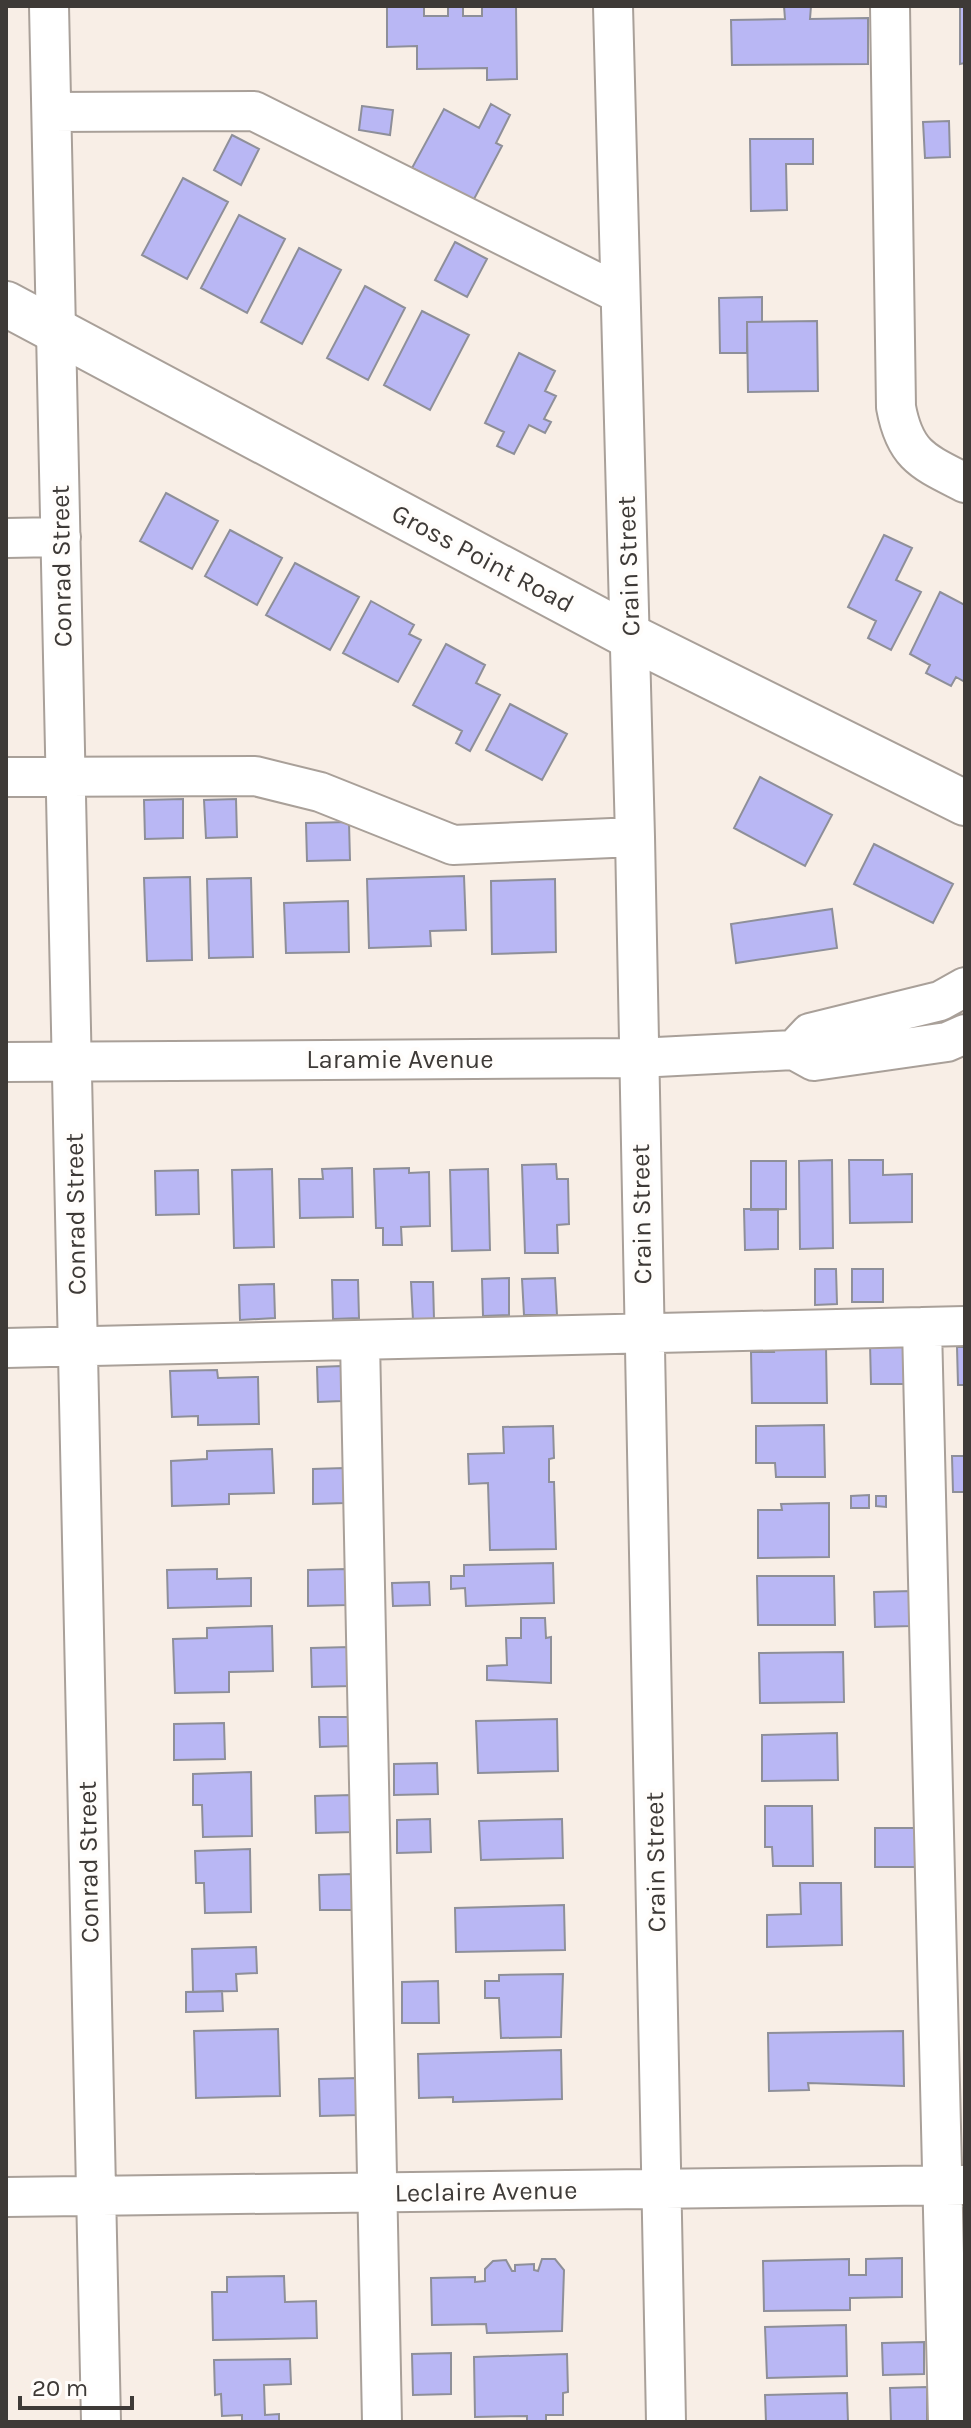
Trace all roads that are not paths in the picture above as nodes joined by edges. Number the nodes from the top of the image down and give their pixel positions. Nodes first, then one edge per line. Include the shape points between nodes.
1 (49, 6) edge
2 (613, 6) edge
3 (890, 6) edge
4 (52, 112) junction
5 (620, 294) junction
6 (6, 304) edge
7 (57, 330) junction
8 (965, 483) edge
9 (61, 537) junction
10 (6, 538) edge
11 (629, 636) junction
12 (64, 776) junction
13 (6, 777) edge
14 (965, 803) edge
15 (635, 837) junction
16 (965, 987) edge
17 (965, 1034) edge
18 (794, 1050) junction
19 (638, 1058) junction
20 (72, 1061) junction
21 (6, 1062) edge
22 (965, 1326) edge
23 (922, 1327) junction
24 (644, 1336) junction
25 (360, 1341) junction
26 (78, 1347) junction
27 (6, 1348) edge
28 (954, 2185) edge
29 (661, 2189) junction
30 (376, 2192) junction
31 (95, 2196) junction
32 (6, 2197) edge
33 (101, 2422) edge
34 (382, 2422) edge
35 (666, 2422) edge
36 (948, 2422) edge

1 - 4 street, Conrad Street
2 - 5 street, Crain Street
3 - 8 street via 896,407 908,446 922,461
4 - 5 street via 254,111
4 - 7 street, Conrad Street
5 - 11 street, Crain Street
6 - 7 main road, Gross Point Road
7 - 9 street, Conrad Street
7 - 11 main road, Gross Point Road
9 - 10 street
9 - 12 street, Conrad Street
11 - 14 main road, Gross Point Road
11 - 15 street, Crain Street
12 - 13 street
12 - 15 street via 255,776 289,781 453,845
12 - 20 street, Conrad Street
15 - 19 street, Crain Street
16 - 18 street via 940,1001 810,1033
17 - 18 street, Laramie Avenue via 947,1042 814,1061
18 - 19 street, Laramie Avenue
19 - 20 street, Laramie Avenue
19 - 24 street, Crain Street
20 - 21 street, Laramie Avenue
20 - 26 street, Conrad Street
22 - 23 street
23 - 24 street
23 - 28 street
24 - 25 street
24 - 29 street, Crain Street
25 - 26 street
25 - 30 street
26 - 27 street
26 - 31 street, Conrad Street
28 - 29 street, Leclaire Avenue
28 - 36 street
29 - 30 street, Leclaire Avenue
29 - 35 street, Crain Street
30 - 31 street, Leclaire Avenue
30 - 34 street
31 - 32 street, Leclaire Avenue
31 - 33 street, Conrad Street

